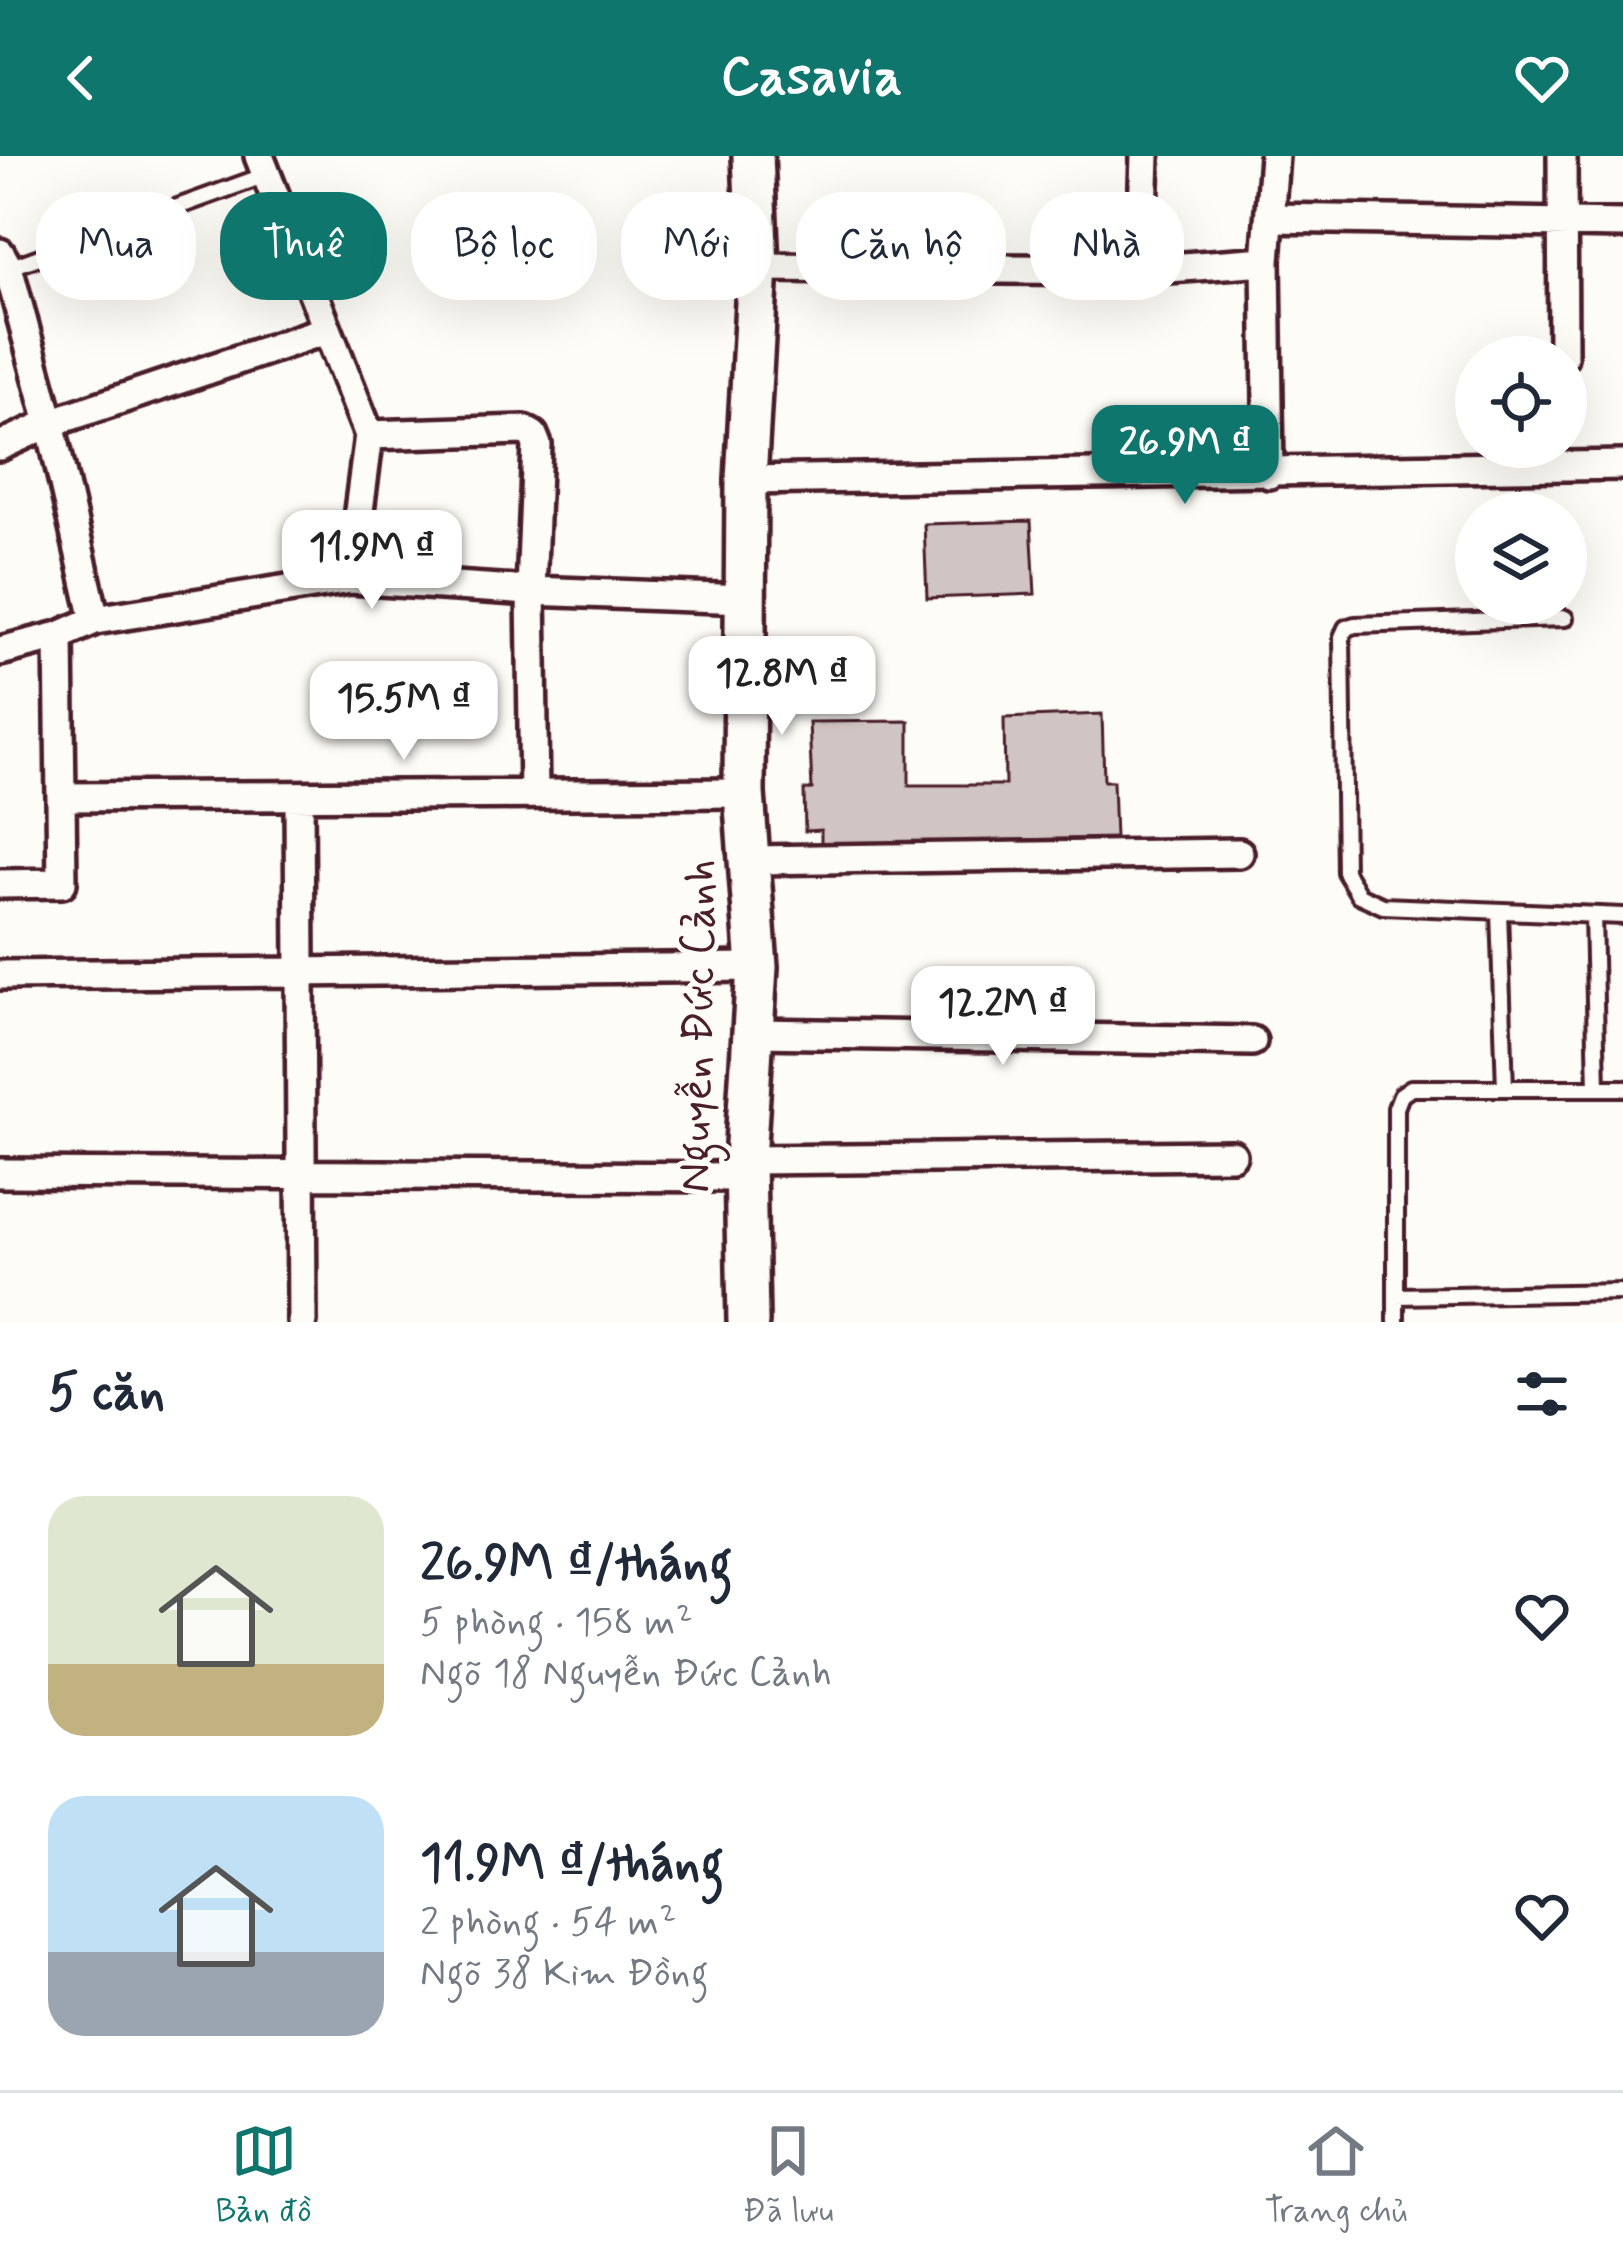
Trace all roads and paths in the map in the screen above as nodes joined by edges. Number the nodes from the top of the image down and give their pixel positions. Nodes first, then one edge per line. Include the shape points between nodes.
1 (753, 156) edge
2 (1145, 156) edge
3 (1274, 156) edge
4 (1562, 156) edge
5 (263, 166) edge
6 (755, 192) edge
7 (1144, 192) edge
8 (1270, 218) junction
9 (1562, 224) junction
10 (1623, 224) edge
11 (1267, 261) junction
12 (2, 264) edge
13 (772, 267) edge
14 (1184, 267) edge
15 (1030, 269) edge
16 (756, 300) edge
17 (326, 330) junction
18 (1563, 336) edge
19 (50, 423) junction
20 (369, 435) junction
21 (0, 446) edge
22 (1587, 460) edge
23 (1455, 463) edge
24 (1623, 465) edge
25 (1269, 474) junction
26 (746, 481) junction
27 (350, 579) junction
28 (531, 592) junction
29 (746, 598) junction
30 (95, 620) junction
31 (1455, 622) edge
32 (59, 636) junction
33 (0, 651) edge
34 (744, 793) junction
35 (533, 794) junction
36 (299, 796) junction
37 (64, 797) junction
38 (1239, 853) dead end
39 (752, 860) junction
40 (0, 884) edge
41 (1499, 911) junction
42 (1593, 916) junction
43 (1623, 916) edge
44 (757, 967) junction
45 (300, 972) junction
46 (0, 975) edge
47 (755, 1033) junction
48 (1252, 1041) dead end
49 (1504, 1088) junction
50 (1597, 1088) junction
51 (1623, 1088) edge
52 (1232, 1155) dead end
53 (745, 1168) junction
54 (0, 1173) edge
55 (301, 1174) junction
56 (1623, 1292) edge
57 (1396, 1296) junction
58 (302, 1322) edge
59 (748, 1322) edge
60 (1396, 1322) edge

1 - 6 street, Nguyễn Đức Cảnh
2 - 7 street
3 - 8 street
4 - 9 street
5 - 12 lane
5 - 17 street
8 - 9 street
8 - 11 street
9 - 10 street
9 - 18 street
11 - 14 street
11 - 25 street
12 - 19 street
13 - 15 street
16 - 26 street, Nguyễn Đức Cảnh
17 - 19 street
17 - 20 street
19 - 21 street
19 - 30 street
20 - 27 street
20 - 28 street via 533,435
22 - 24 street
23 - 25 street
25 - 26 street
26 - 29 street, Nguyễn Đức Cảnh
27 - 28 street
27 - 30 street
28 - 29 street
28 - 35 street
29 - 34 street, Nguyễn Đức Cảnh
30 - 32 street
31 - 41 lane via 1346,628 1345,872 1349,885 1383,906
32 - 33 street
32 - 37 street
34 - 35 street
34 - 39 street, Nguyễn Đức Cảnh
35 - 36 street
36 - 37 street
36 - 45 street
37 - 40 street via 62,883
38 - 39 street
39 - 44 street, Nguyễn Đức Cảnh
41 - 42 lane
41 - 49 lane
42 - 43 lane
42 - 50 lane
44 - 45 street
44 - 47 street, Nguyễn Đức Cảnh
45 - 46 street
45 - 55 street
47 - 48 street
47 - 53 street, Nguyễn Đức Cảnh
49 - 50 lane
49 - 57 lane via 1412,1088 1401,1095
50 - 51 lane
52 - 53 street
53 - 55 street
53 - 59 street, Nguyễn Đức Cảnh
54 - 55 street
55 - 58 street
56 - 57 lane
57 - 60 lane

